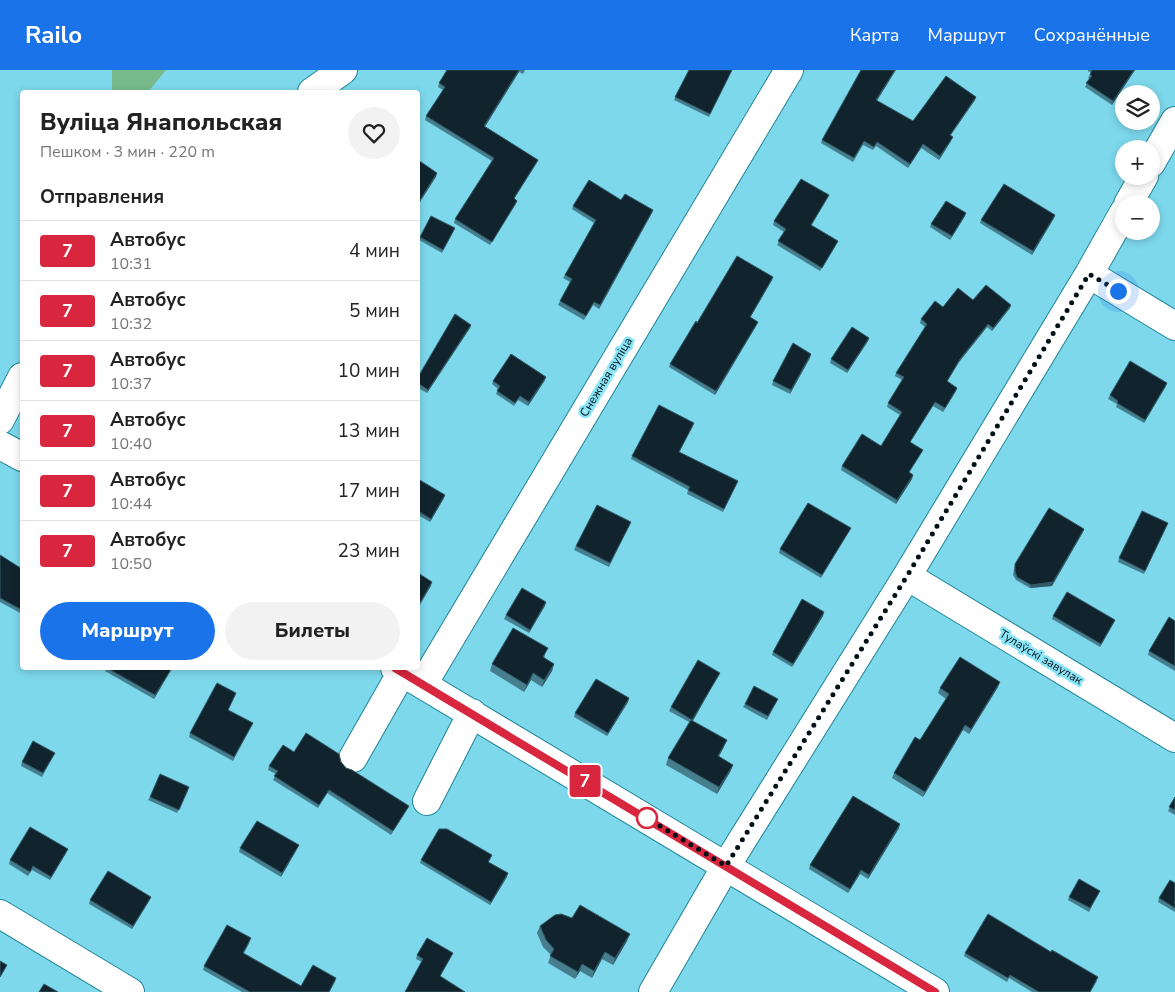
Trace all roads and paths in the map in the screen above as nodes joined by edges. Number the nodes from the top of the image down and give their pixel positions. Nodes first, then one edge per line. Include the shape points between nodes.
1 (342, 70) edge
2 (789, 70) edge
3 (315, 90) edge
4 (1175, 121) edge
5 (1160, 147) edge
6 (1115, 228) edge
7 (1089, 274) junction
8 (1175, 326) edge
9 (20, 381) edge
10 (0, 420) edge
11 (0, 445) edge
12 (20, 456) edge
13 (907, 576) junction
14 (420, 653) edge
15 (407, 674) edge
16 (472, 713) junction
17 (1175, 738) edge
18 (353, 758) dead end
19 (427, 801) dead end
20 (726, 866) junction
21 (0, 914) edge
22 (130, 992) edge
23 (653, 992) edge
24 (935, 992) edge

1 - 3 street
2 - 14 street, Снежная вуліца
4 - 5 street
6 - 7 street
7 - 8 street
7 - 13 street
9 - 10 street
11 - 12 street
13 - 17 street, Тулаўскі завулак
13 - 20 street
15 - 16 street
15 - 18 street, Снежная вуліца
16 - 19 street
16 - 20 street
20 - 23 street
20 - 24 street
21 - 22 street

